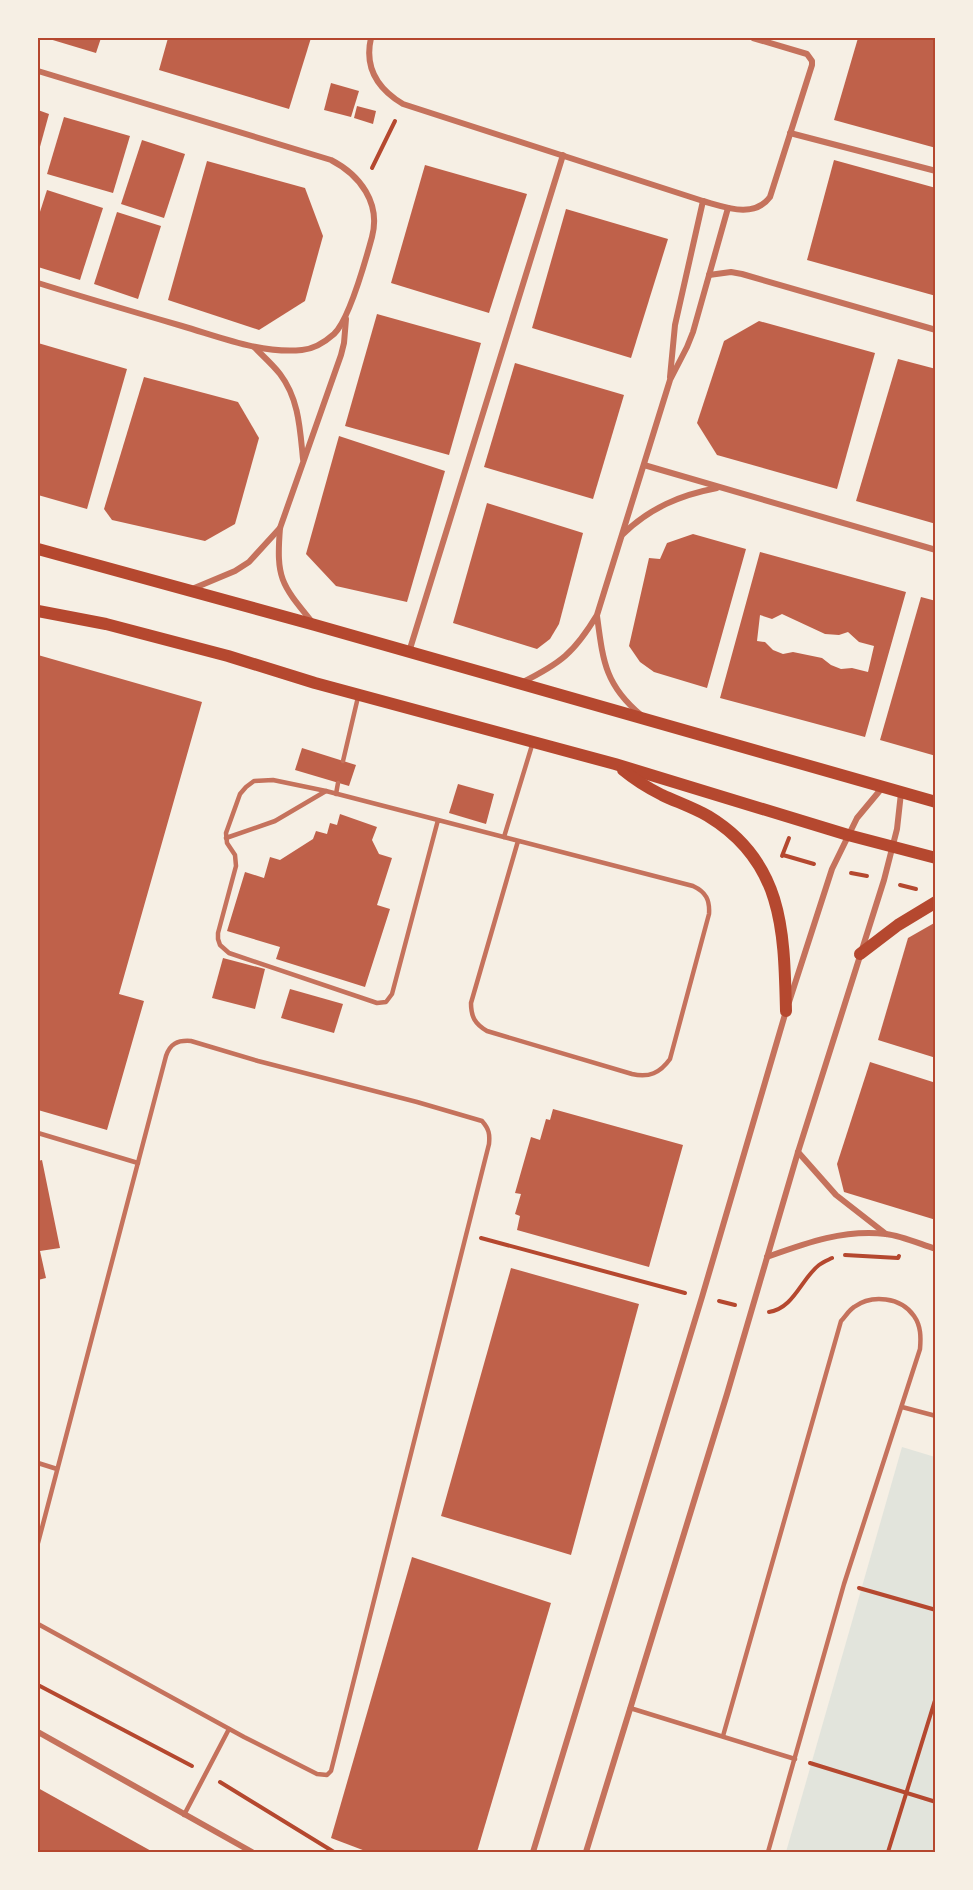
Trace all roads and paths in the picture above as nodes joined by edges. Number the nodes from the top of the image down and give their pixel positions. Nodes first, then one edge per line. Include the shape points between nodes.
1 (371, 38) edge
2 (753, 38) edge
3 (38, 71) edge
4 (403, 104) junction
5 (790, 133) junction
6 (563, 155) junction
7 (936, 171) edge
8 (364, 187) junction
9 (703, 201) junction
10 (728, 208) junction
11 (709, 275) junction
12 (38, 283) edge
13 (346, 318) junction
14 (936, 330) edge
15 (254, 347) junction
16 (670, 380) junction
17 (303, 463) junction
18 (644, 465) junction
19 (719, 487) junction
20 (280, 528) junction
21 (622, 534) junction
22 (38, 549) edge
23 (936, 550) edge
24 (188, 591) junction
25 (38, 611) edge
26 (597, 615) junction
27 (315, 626) junction
28 (408, 653) junction
29 (518, 684) junction
30 (358, 694) junction
31 (650, 722) junction
32 (533, 742) junction
33 (343, 760) dead end
34 (615, 764) junction
35 (338, 783) dead end
36 (883, 787) junction
37 (326, 791) junction
38 (901, 793) junction
39 (336, 794) junction
40 (936, 802) edge
41 (438, 820) junction
42 (848, 835) junction
43 (504, 837) junction
44 (226, 838) junction
45 (518, 841) junction
46 (893, 847) junction
47 (936, 858) edge
48 (936, 902) edge
49 (860, 954) junction
50 (786, 1011) junction
51 (38, 1133) edge
52 (798, 1152) junction
53 (138, 1163) junction
54 (887, 1234) junction
55 (936, 1249) edge
56 (767, 1257) junction
57 (902, 1407) junction
58 (936, 1416) edge
59 (38, 1463) edge
60 (57, 1468) junction
61 (38, 1543) edge
62 (844, 1584) junction
63 (936, 1610) edge
64 (38, 1624) edge
65 (936, 1697) edge
66 (630, 1708) junction
67 (229, 1729) junction
68 (38, 1732) edge
69 (723, 1736) junction
70 (795, 1759) junction
71 (906, 1793) junction
72 (936, 1802) edge
73 (184, 1815) junction
74 (252, 1852) edge
75 (533, 1852) edge
76 (586, 1852) edge
77 (768, 1852) edge
78 (888, 1852) edge

1 - 4 street via 370,65 377,81 388,95
2 - 5 street via 807,54 812,61
3 - 8 street via 331,160 344,166
4 - 6 street
4 - 8 path
5 - 7 street
5 - 10 street via 765,204 747,210
6 - 9 street
6 - 28 street
8 - 13 street via 374,218 373,235
9 - 10 street
9 - 16 street via 675,325
10 - 11 street
11 - 14 street via 742,274
11 - 16 street via 693,332
12 - 15 street
13 - 15 street via 321,344 303,350
13 - 17 street via 341,355
15 - 17 street via 291,392
16 - 18 street
17 - 20 street
18 - 19 street
18 - 21 street
19 - 21 street via 656,507
19 - 23 street
20 - 24 street via 249,562
20 - 27 street via 280,573 286,588
21 - 26 street
22 - 24 main road
24 - 27 main road
25 - 30 main road via 195,647
26 - 29 street via 572,652
26 - 31 street via 604,662 612,683 625,701
27 - 28 main road
28 - 29 main road
29 - 31 main road
30 - 32 main road
30 - 33 lane
31 - 36 main road
32 - 34 main road
32 - 43 lane
34 - 42 main road
34 - 50 main road via 645,786 726,828 752,854 773,893 780,917
35 - 39 lane
36 - 38 main road
36 - 42 street
37 - 39 lane
37 - 44 lane via 274,821
37 - 44 lane via 273,780 254,781 240,794
38 - 40 main road
38 - 46 street
39 - 41 lane
41 - 43 lane
41 - 44 lane via 392,994 382,1003 250,960 220,945 218,933 236,867
42 - 46 main road
42 - 50 street via 832,868
43 - 45 lane
45 - 45 lane via 471,1003 474,1020 487,1031 632,1074 654,1074 670,1059 709,914 707,897 693,886
46 - 47 main road
46 - 49 street
48 - 49 main road
49 - 52 street
50 - 75 street
51 - 53 lane
52 - 54 street via 836,1195
52 - 56 street
53 - 60 lane
53 - 67 lane via 166,1056 182,1040 475,1118 488,1128 490,1136 331,1771 327,1775 317,1774
54 - 55 street
54 - 56 street via 837,1235
56 - 66 street
57 - 58 lane
57 - 62 lane
57 - 69 lane via 921,1332 914,1316 902,1304 867,1300 852,1308 836,1335
59 - 60 lane
60 - 61 lane
62 - 63 path
62 - 70 lane
64 - 67 lane
65 - 71 path
66 - 69 lane
66 - 76 street
67 - 73 lane
68 - 73 street
69 - 70 lane
70 - 71 path
70 - 77 lane
71 - 72 path
71 - 78 path
73 - 74 street

